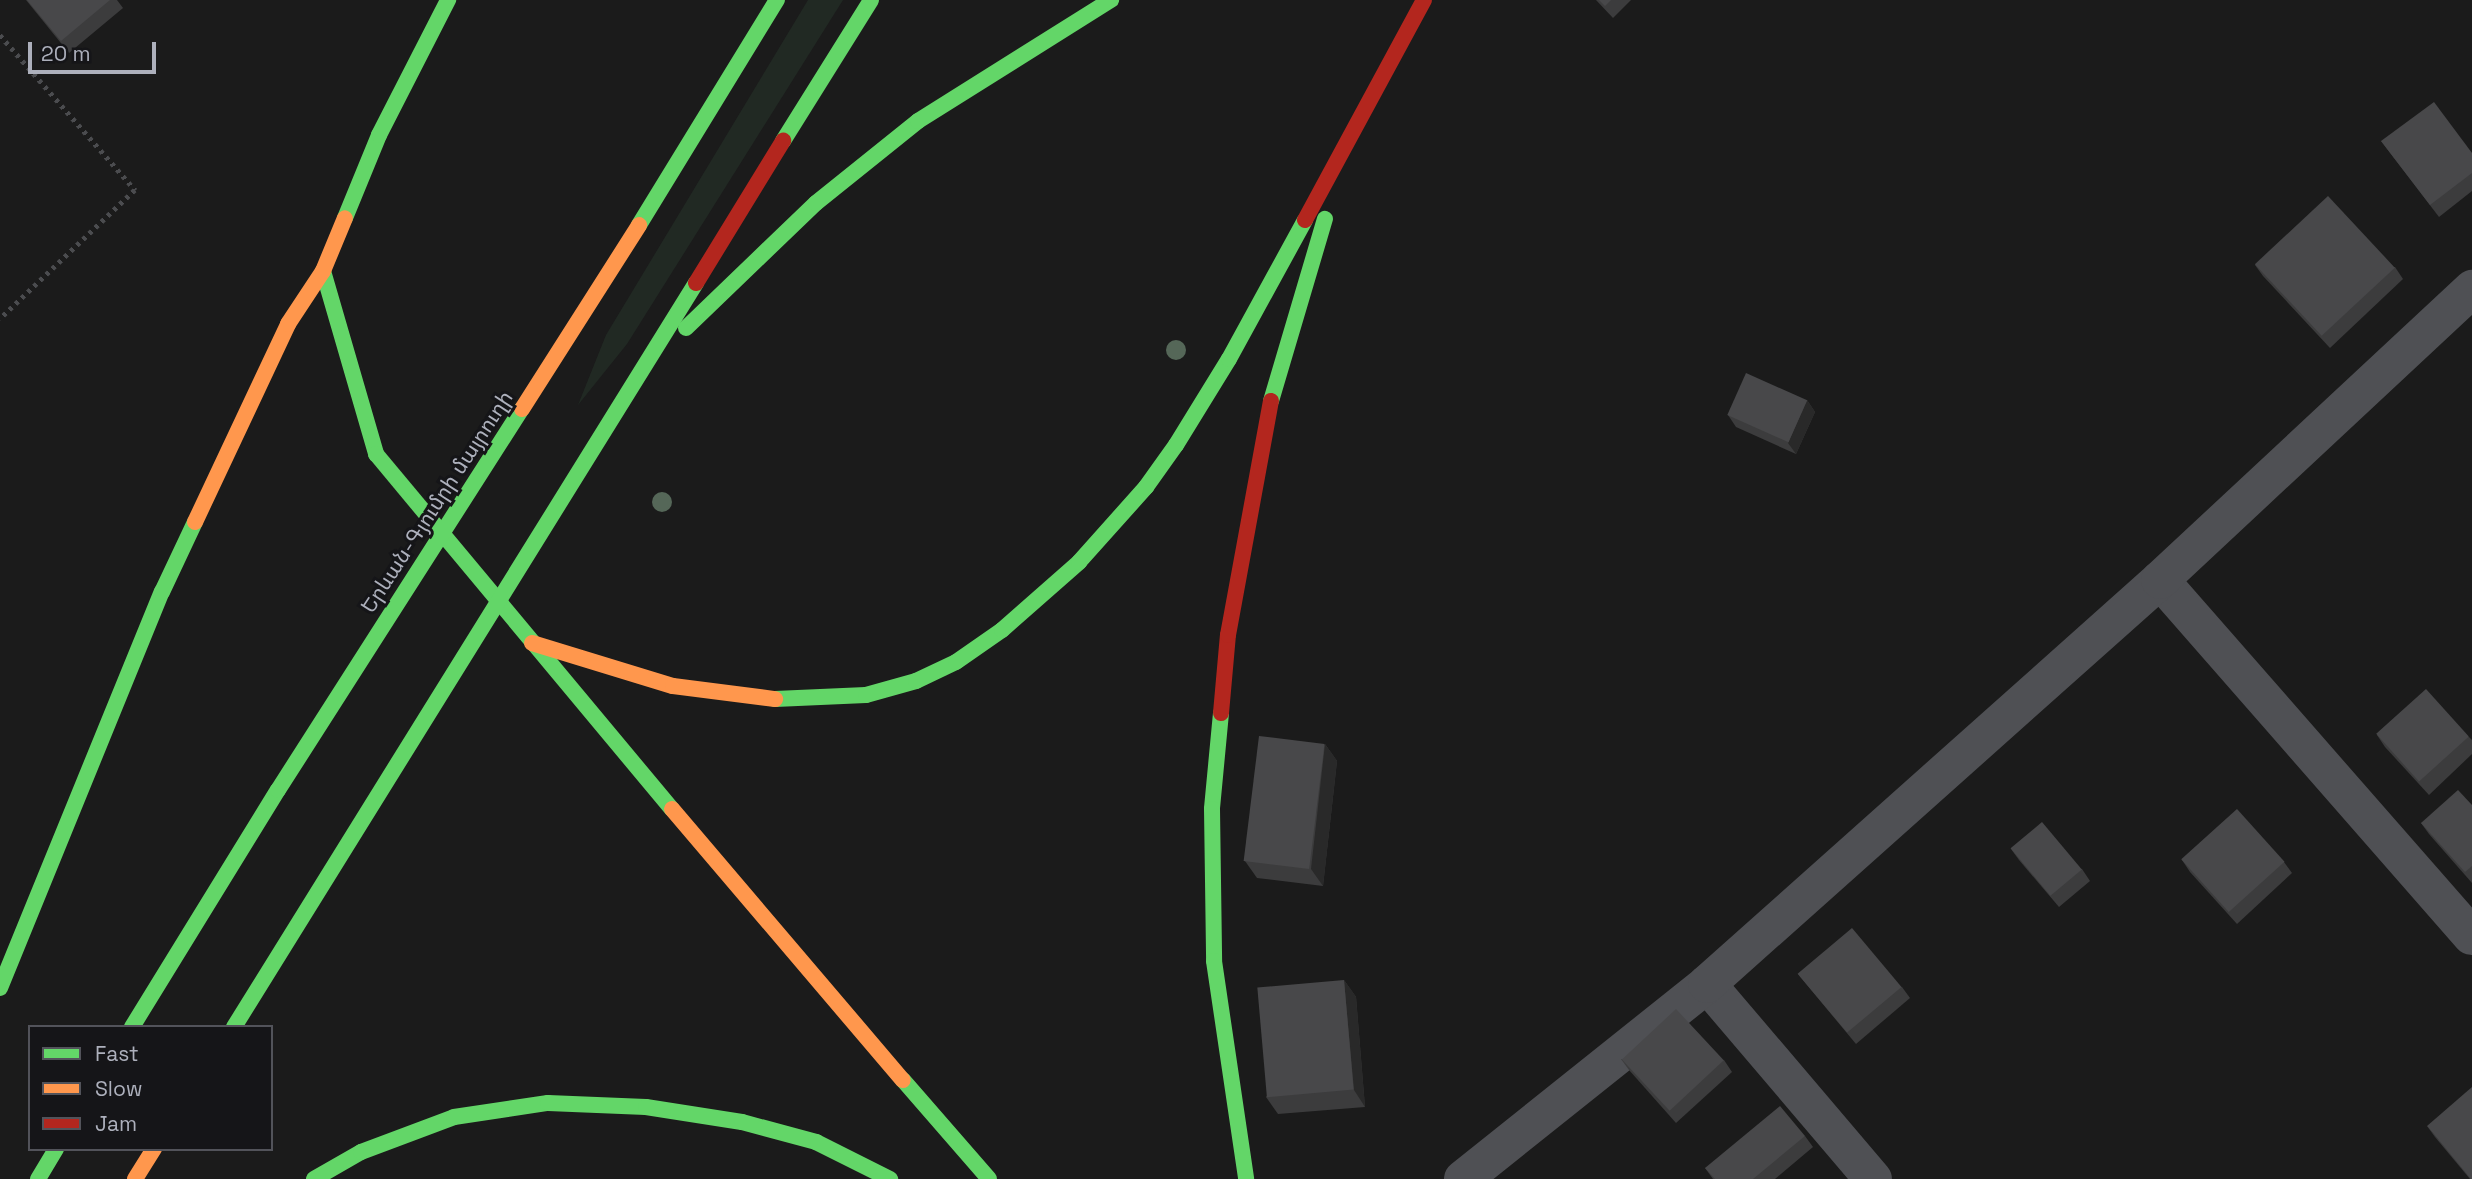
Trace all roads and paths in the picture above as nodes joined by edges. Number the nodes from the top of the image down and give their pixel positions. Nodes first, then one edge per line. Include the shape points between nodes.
1 (448, 0) edge
2 (777, 0) edge
3 (871, 0) edge
4 (1111, 0) edge
5 (1424, 0) edge
6 (0, 36) edge
7 (1369, 106) junction
8 (323, 271) junction
9 (2472, 289) edge
10 (0, 319) edge
11 (646, 366) junction
12 (2160, 580) junction
13 (532, 643) junction
14 (2472, 936) edge
15 (1707, 984) junction
16 (0, 988) edge
17 (133, 1025) edge
18 (234, 1025) edge
19 (55, 1151) edge
20 (153, 1151) edge
21 (38, 1179) edge
22 (135, 1179) edge
23 (313, 1179) edge
24 (890, 1179) edge
25 (989, 1179) edge
26 (1246, 1179) edge
27 (1463, 1179) edge
28 (1873, 1179) edge

1 - 8 highway via 379,135
2 - 17 highway, Երևան-Գյումրի մայրուղի
3 - 11 highway
4 - 11 highway via 918,121 816,203
5 - 7 highway
6 - 10 path via 135,190
7 - 13 highway via 1229,359 1146,486 1042,597 956,662 916,681 866,695 766,699 673,686
7 - 26 highway via 1314,250 1275,379 1228,635 1212,809 1214,961
8 - 13 highway via 376,454
8 - 16 highway via 288,324 162,592
9 - 12 street
11 - 18 highway
12 - 14 street
12 - 15 street
13 - 25 highway
15 - 27 street
15 - 28 street
19 - 21 highway
20 - 22 highway
23 - 24 highway via 361,1152 454,1117 548,1103 646,1107 742,1122 816,1142

